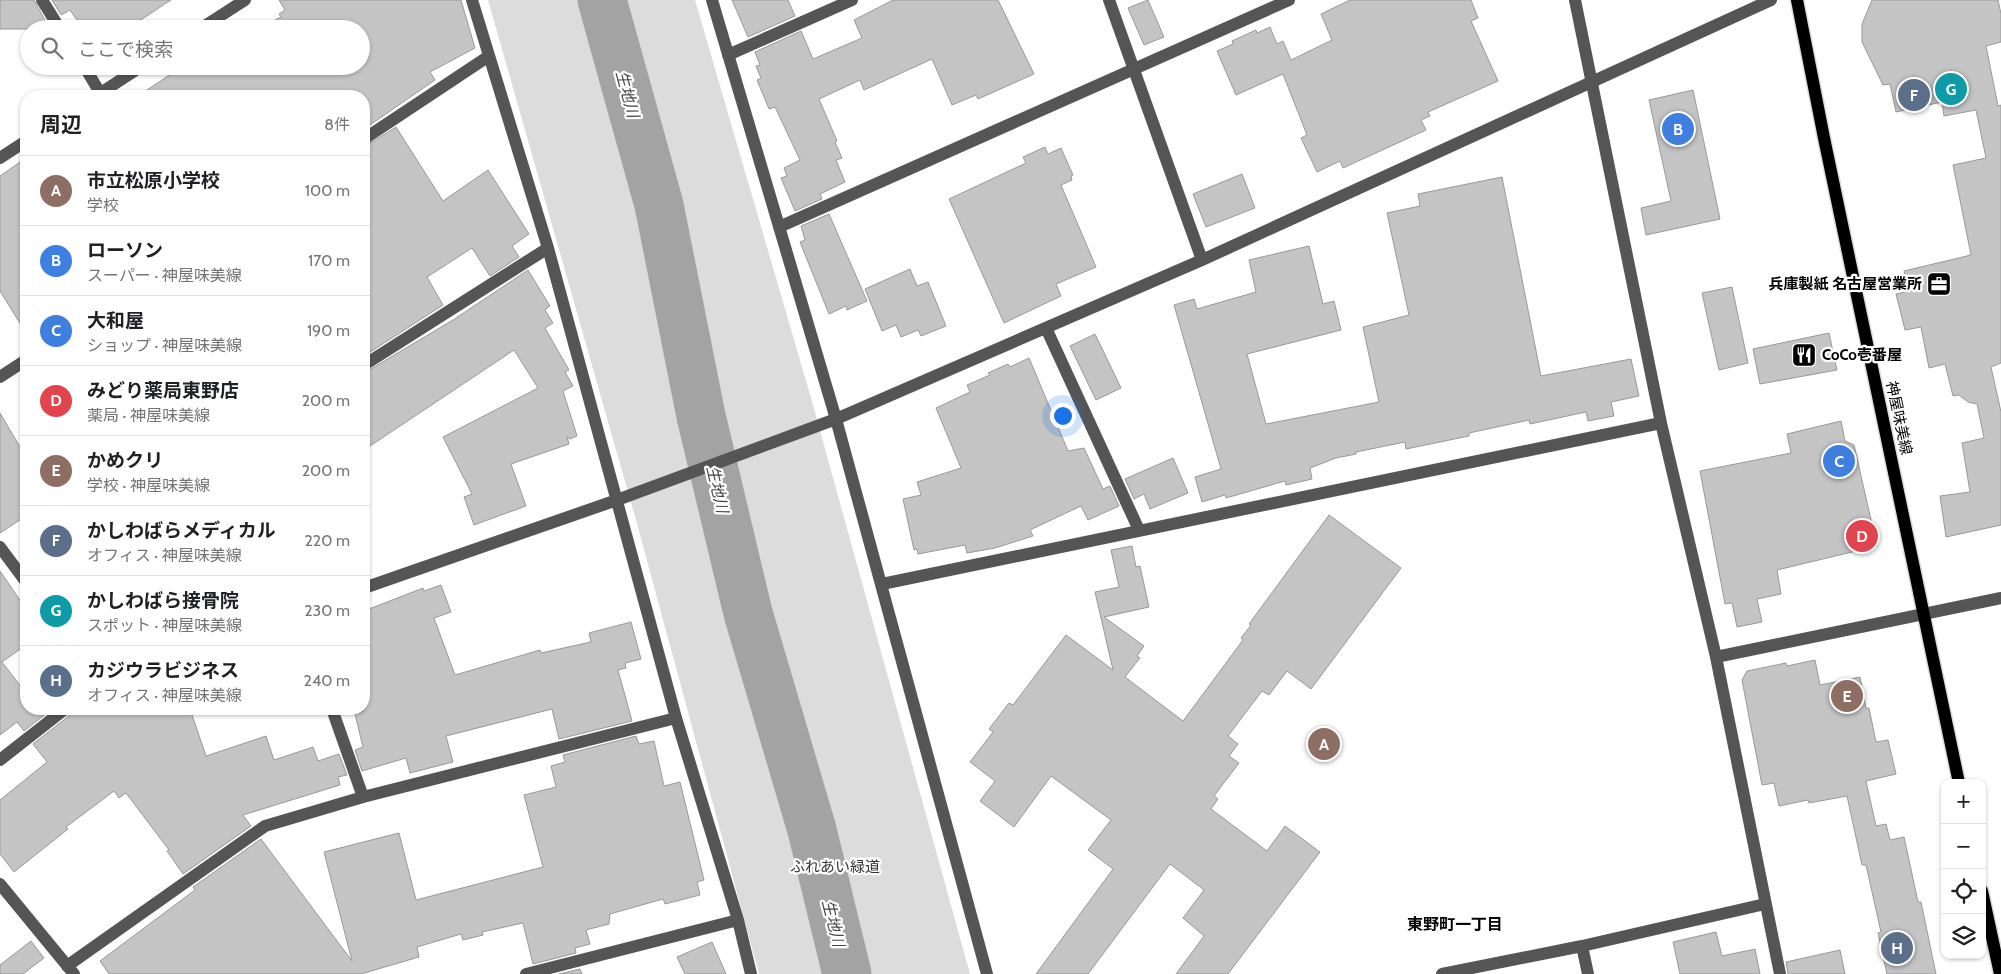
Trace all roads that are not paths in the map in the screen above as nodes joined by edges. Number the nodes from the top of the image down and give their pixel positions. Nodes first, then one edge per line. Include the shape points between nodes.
1 (42, 0) edge
2 (245, 0) edge
3 (472, 0) edge
4 (712, 0) edge
5 (852, 0) edge
6 (1109, 0) edge
7 (1289, 0) edge
8 (1575, 0) edge
9 (1771, 0) edge
10 (1797, 0) edge
11 (54, 20) edge
12 (214, 20) edge
13 (728, 55) junction
14 (489, 56) junction
15 (1134, 69) junction
16 (89, 75) edge
17 (129, 75) edge
18 (1592, 83) junction
19 (97, 90) edge
20 (107, 90) edge
21 (370, 135) edge
22 (20, 145) edge
23 (0, 158) edge
24 (779, 227) junction
25 (548, 248) junction
26 (1202, 260) junction
27 (1046, 328) junction
28 (370, 361) edge
29 (20, 364) edge
30 (0, 377) edge
31 (836, 419) junction
32 (1661, 422) junction
33 (617, 500) junction
34 (1139, 530) junction
35 (0, 547) edge
36 (20, 573) edge
37 (882, 584) junction
38 (370, 586) edge
39 (2001, 598) edge
40 (1924, 614) junction
41 (1716, 657) junction
42 (58, 715) edge
43 (334, 715) edge
44 (676, 718) junction
45 (0, 760) edge
46 (1958, 779) edge
47 (363, 797) junction
48 (0, 884) edge
49 (1764, 904) junction
50 (1986, 909) edge
51 (738, 920) junction
52 (1582, 946) junction
53 (70, 970) edge
54 (526, 974) edge
55 (751, 974) edge
56 (987, 974) edge
57 (1442, 974) edge
58 (1588, 974) edge
59 (1780, 974) edge
60 (2000, 974) edge

1 - 11 street
2 - 12 street
3 - 14 street
4 - 13 street
5 - 13 street
6 - 15 street
7 - 15 street
8 - 18 street
9 - 18 street
10 - 40 main road, 神屋味美線
13 - 24 street
14 - 21 street
14 - 25 street
15 - 24 street
15 - 26 street
16 - 19 street
17 - 20 street
18 - 26 street
18 - 32 street
22 - 23 street
24 - 31 street
25 - 28 street
25 - 33 street
26 - 27 street
27 - 31 street
27 - 34 street
29 - 30 street
31 - 33 street
31 - 37 street
32 - 34 street
32 - 41 street
33 - 38 street
33 - 44 street
34 - 37 street
35 - 36 street
37 - 56 street
39 - 40 street
40 - 41 street
40 - 46 main road, 神屋味美線
41 - 49 street
42 - 45 street
43 - 47 street
44 - 47 street
44 - 51 street
47 - 53 street via 265,826
48 - 53 street
49 - 52 street
49 - 59 street
50 - 60 main road
51 - 54 street
51 - 55 street
52 - 57 street
52 - 58 street

